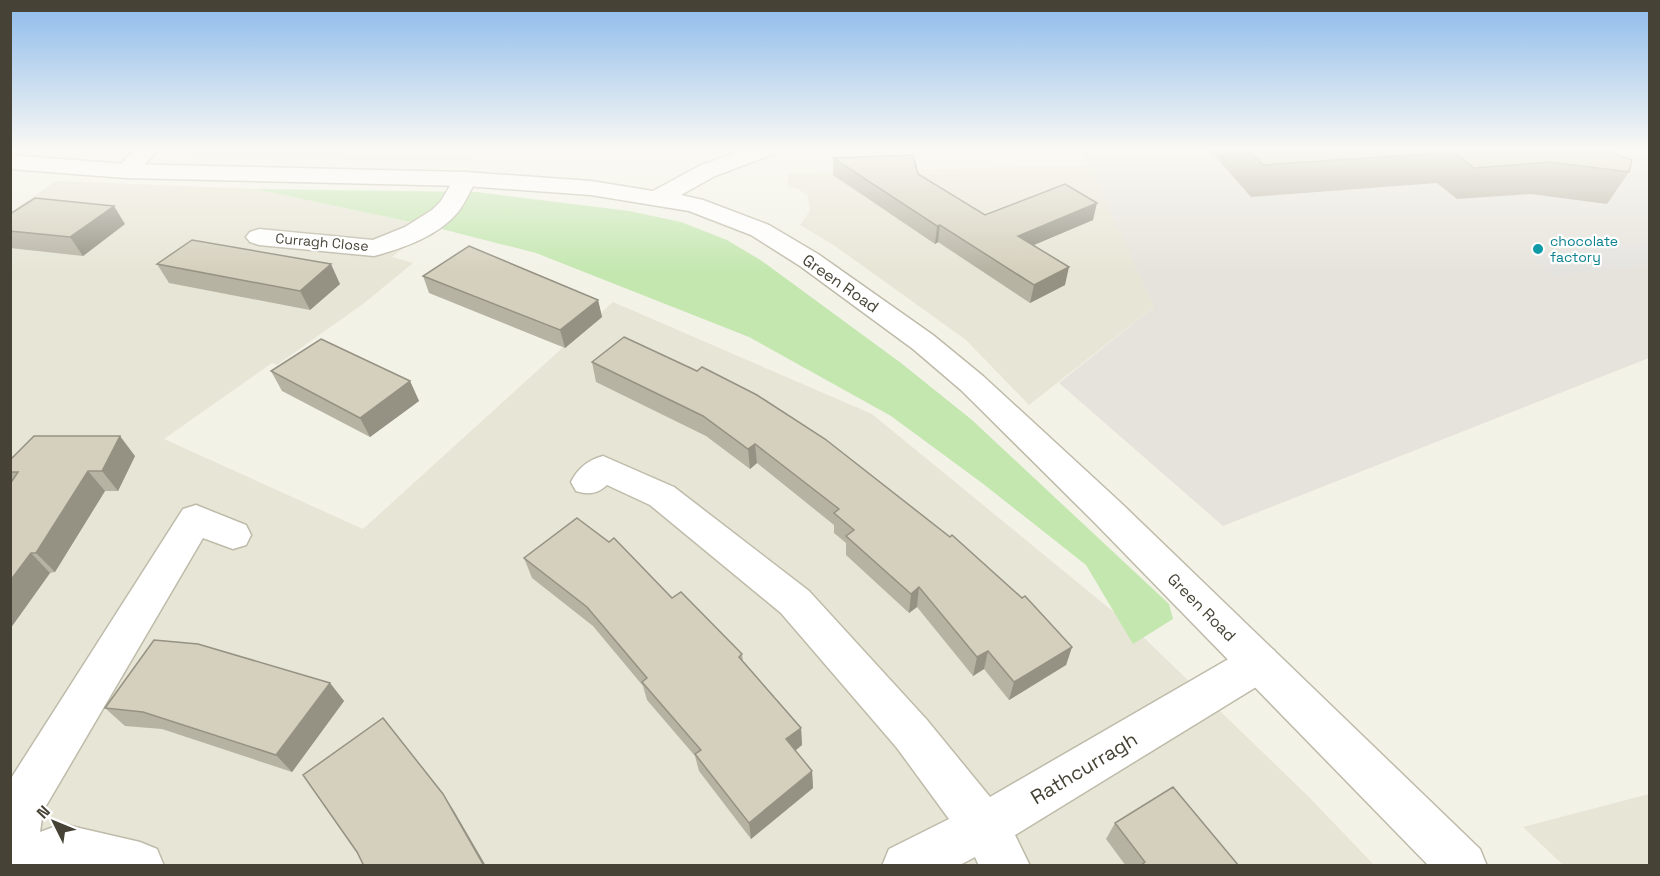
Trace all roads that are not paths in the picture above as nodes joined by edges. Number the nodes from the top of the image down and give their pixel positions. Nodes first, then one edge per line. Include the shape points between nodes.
1 (459, 189) edge
2 (598, 189) edge
3 (675, 189) edge
4 (660, 197) junction
5 (259, 237) dead end
6 (588, 482) dead end
7 (232, 535) dead end
8 (1259, 663) junction
9 (984, 827) junction
10 (12, 866) edge
11 (140, 866) edge
12 (906, 866) edge
13 (1006, 866) edge
14 (1463, 866) edge

1 - 5 street, Curragh Close via 448,208 422,227 374,248
2 - 4 street, Green Road
3 - 4 street
4 - 8 street, Green Road via 724,214 760,230 809,260 923,342 972,383 1099,504
6 - 9 street via 603,468 662,496 795,602 912,734
7 - 10 street via 196,519 21,805
8 - 9 street, Rathcurragh
8 - 14 street, Green Road
9 - 12 street, Rathcurragh
9 - 13 street
10 - 11 street via 62,848

